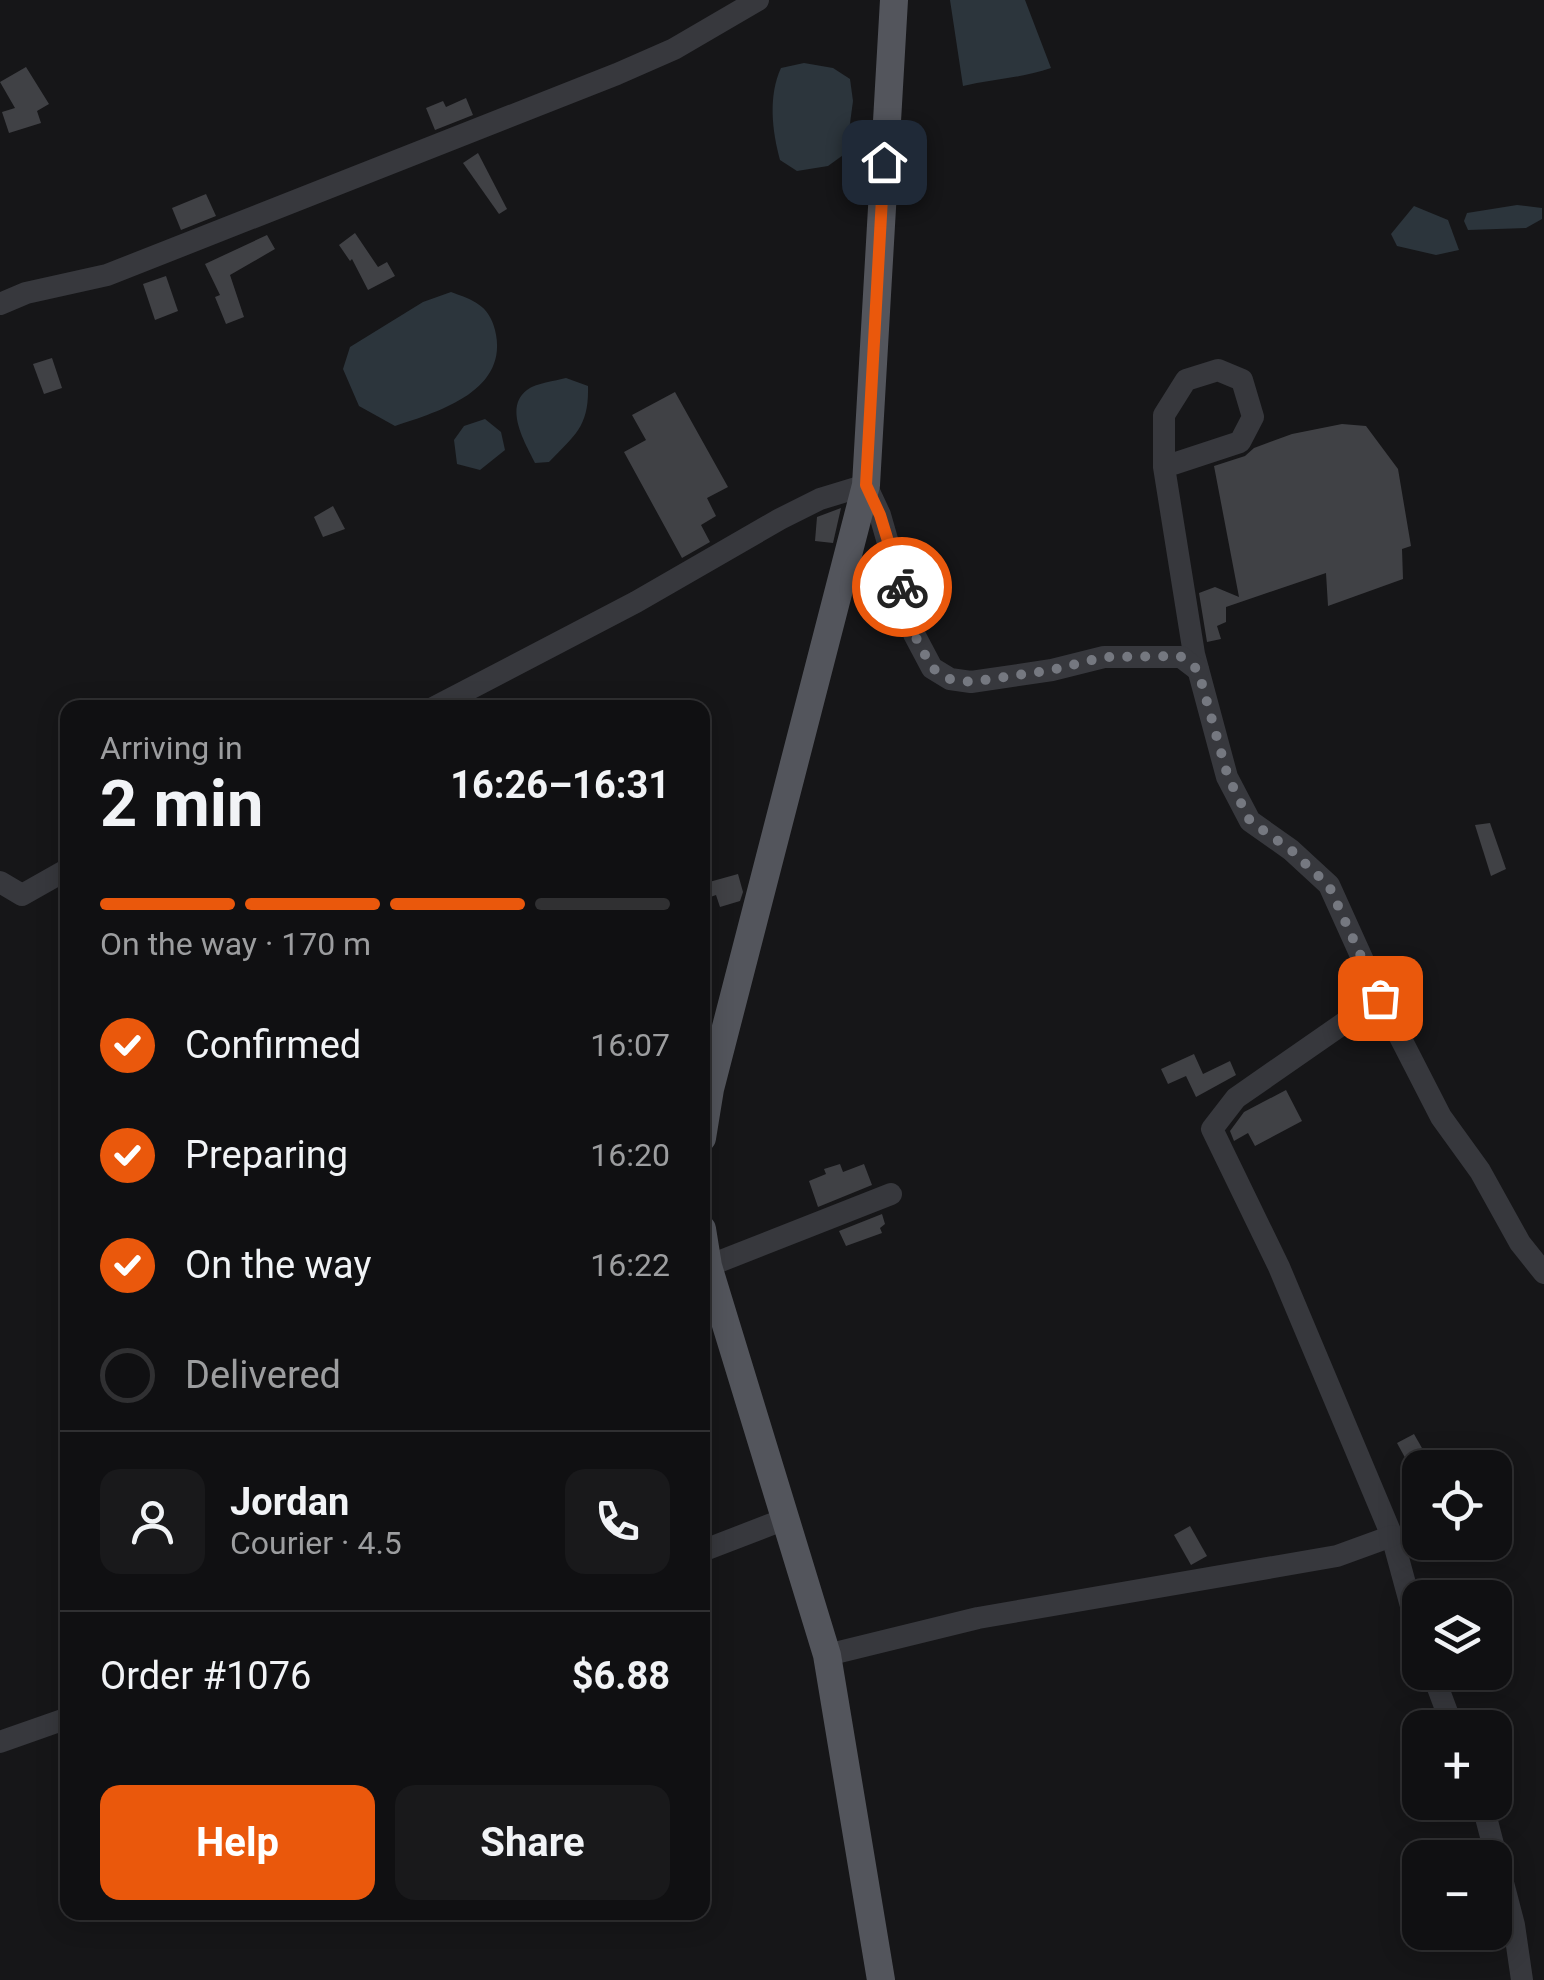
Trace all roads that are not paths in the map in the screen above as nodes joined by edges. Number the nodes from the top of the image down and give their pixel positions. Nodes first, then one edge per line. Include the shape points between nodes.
1 (758, 0) edge
2 (894, 0) edge
3 (0, 304) edge
4 (1164, 468) junction
5 (866, 485) junction
6 (1198, 670) junction
7 (448, 700) edge
8 (60, 873) edge
9 (0, 882) edge
10 (1380, 998) junction
11 (710, 1096) edge
12 (891, 1194) dead end
13 (710, 1265) edge
14 (710, 1273) edge
15 (1544, 1273) edge
16 (785, 1519) junction
17 (1392, 1536) junction
18 (710, 1548) edge
19 (1402, 1580) edge
20 (828, 1656) junction
21 (60, 1721) edge
22 (0, 1742) edge
23 (1487, 1820) edge
24 (881, 1980) edge
25 (1522, 1980) edge

1 - 3 street via 617,74 106,275
2 - 5 main road
4 - 4 street via 1240,442 1253,416 1242,380 1218,370 1186,380 1164,416
4 - 6 street
5 - 6 street via 914,634 932,668 950,679 971,682 1104,657 1180,656
5 - 7 street via 780,519
5 - 11 main road
6 - 10 street via 1228,777 1250,821 1329,886
8 - 9 street via 22,894
10 - 15 street via 1441,1118
10 - 17 street via 1236,1098 1212,1129 1279,1268
12 - 13 street
14 - 16 main road
16 - 18 street
16 - 20 main road
17 - 19 street
17 - 20 street via 1337,1556 978,1618
20 - 24 main road
21 - 22 street
23 - 25 street

